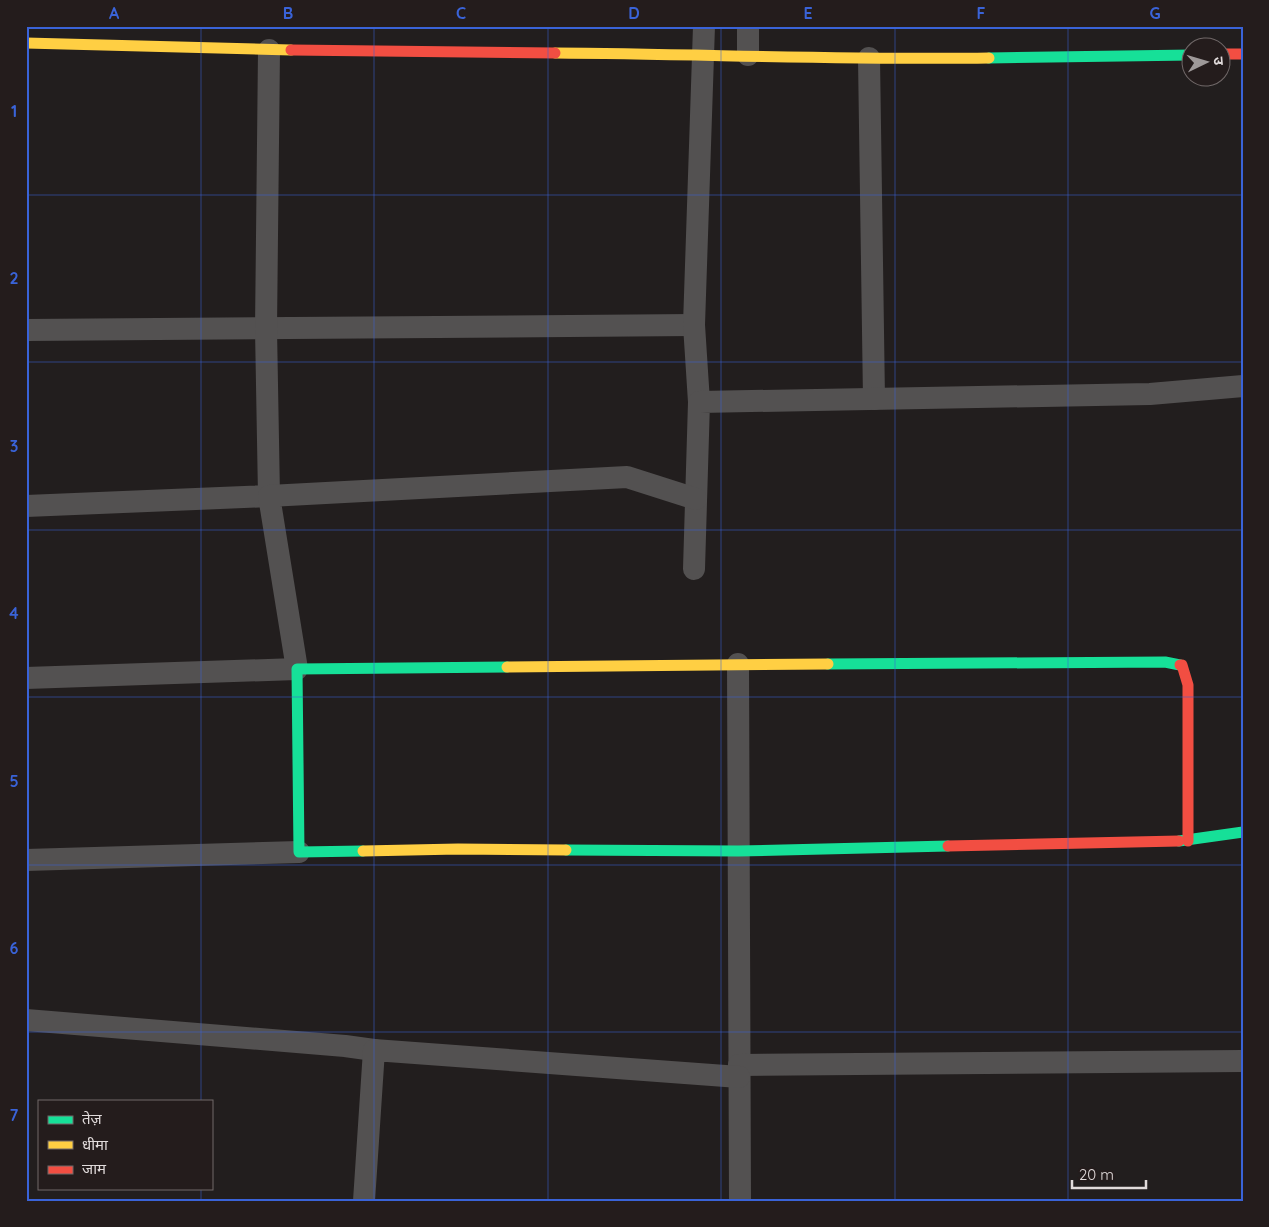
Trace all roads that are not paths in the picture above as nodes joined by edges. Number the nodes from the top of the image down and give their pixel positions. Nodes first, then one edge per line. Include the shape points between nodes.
1 (704, 26) edge
2 (748, 26) edge
3 (26, 43) edge
4 (269, 50) junction
5 (703, 54) junction
6 (748, 55) junction
7 (1182, 55) edge
8 (869, 58) junction
9 (694, 325) junction
10 (266, 329) junction
11 (26, 330) edge
12 (1243, 386) edge
13 (874, 399) junction
14 (699, 402) junction
15 (269, 496) junction
16 (696, 499) junction
17 (26, 506) edge
18 (694, 569) dead end
19 (738, 664) junction
20 (297, 670) junction
21 (26, 678) edge
22 (1243, 832) edge
23 (1188, 841) junction
24 (738, 851) junction
25 (299, 852) junction
26 (26, 860) edge
27 (26, 1020) edge
28 (374, 1050) junction
29 (1243, 1061) edge
30 (739, 1071) junction
31 (364, 1201) edge
32 (740, 1201) edge

1 - 5 street
2 - 6 street
3 - 4 street
4 - 5 street
4 - 10 street
5 - 6 street
5 - 9 street
6 - 8 street
7 - 8 street
8 - 13 street
9 - 10 street
9 - 14 street
10 - 11 street
10 - 15 street
12 - 13 street via 1150,394
13 - 14 street
14 - 16 street
15 - 16 street via 627,477
15 - 17 street
15 - 20 street
16 - 18 street
19 - 20 street
19 - 23 street via 1165,662 1182,665 1188,684
19 - 24 street
20 - 21 street
20 - 25 street
22 - 23 street
23 - 24 street
24 - 25 street
24 - 30 street
25 - 26 street
27 - 28 street
28 - 30 street
28 - 31 street
29 - 30 street
30 - 32 street

